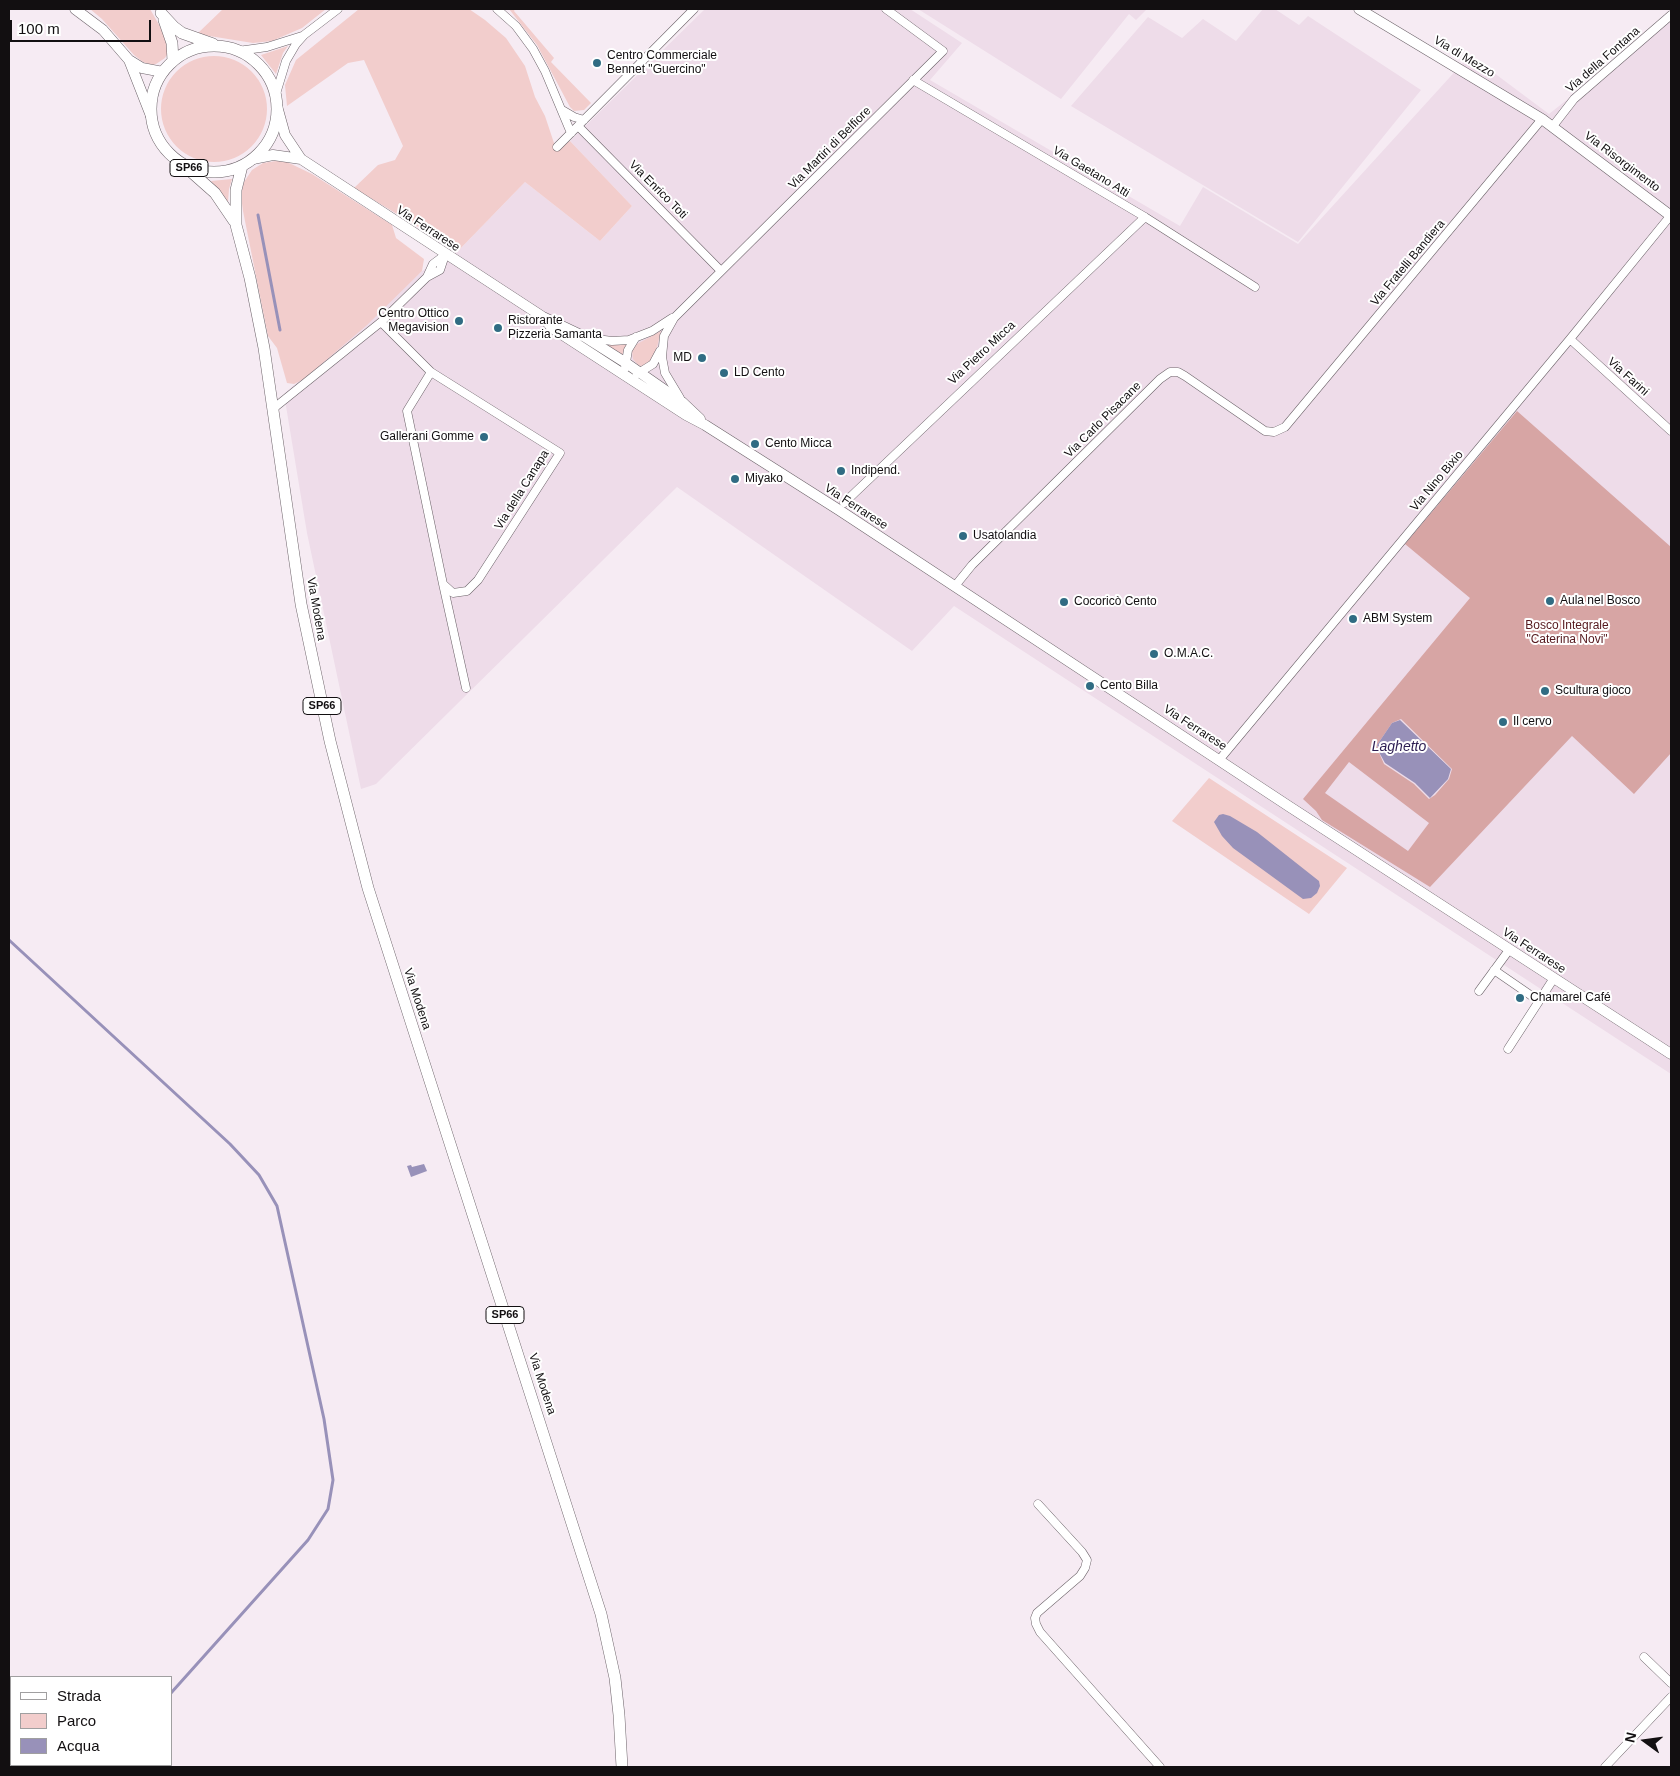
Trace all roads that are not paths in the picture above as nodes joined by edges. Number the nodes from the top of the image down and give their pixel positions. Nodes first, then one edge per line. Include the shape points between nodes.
1 (75, 9) edge
2 (338, 9) edge
3 (497, 9) edge
4 (693, 9) edge
5 (886, 9) edge
6 (1359, 9) edge
7 (160, 11) edge
8 (1671, 15) edge
9 (304, 35) junction
10 (220, 46) junction
11 (238, 51) junction
12 (129, 60) junction
13 (172, 62) junction
14 (163, 72) junction
15 (914, 80) junction
16 (276, 101) junction
17 (562, 110) junction
18 (151, 116) junction
19 (1542, 118) junction
20 (584, 120) junction
21 (578, 126) junction
22 (1555, 127) junction
23 (571, 133) junction
24 (558, 147) dead end
25 (253, 159) junction
26 (301, 159) junction
27 (184, 166) junction
28 (242, 166) junction
29 (1671, 216) edge
30 (1145, 217) junction
31 (236, 225) junction
32 (444, 255) junction
33 (721, 271) junction
34 (1255, 287) dead end
35 (681, 310) junction
36 (543, 318) junction
37 (381, 322) junction
38 (585, 338) junction
39 (636, 338) junction
40 (1570, 339) junction
41 (662, 347) junction
42 (626, 363) junction
43 (431, 372) junction
44 (640, 373) junction
45 (627, 376) junction
46 (682, 402) junction
47 (274, 408) junction
48 (1290, 423) joint
49 (705, 425) junction
50 (1671, 431) edge
51 (841, 506) junction
52 (443, 584) junction
53 (955, 586) junction
54 (466, 688) dead end
55 (1220, 759) junction
56 (1509, 950) junction
57 (1494, 970) junction
58 (1554, 978) junction
59 (1479, 991) dead end
60 (1540, 1001) junction
61 (1508, 1050) dead end
62 (1671, 1054) edge
63 (1038, 1504) dead end
64 (1644, 1656) dead end
65 (1671, 1684) edge
66 (1671, 1697) edge
67 (622, 1767) edge
68 (1160, 1767) edge
69 (1605, 1767) edge

1 - 12 main road via 103,30
2 - 9 street
3 - 17 street via 516,26 539,58
4 - 20 street
5 - 15 street, Via Martiri di Belfiore via 943,51
6 - 19 main road, Via di Mezzo
7 - 10 main road, SP66 via 182,33
7 - 13 main road, SP66 via 168,26
8 - 22 street, Via della Fontana via 1574,98
9 - 11 street via 267,47
9 - 16 street via 286,61
10 - 11 main road, Via Modena / SP66
10 - 13 main road, Via Modena / SP66 via 199,48
11 - 16 main road, Via Modena / SP66 via 265,72
12 - 14 main road via 142,68
12 - 18 main road
13 - 14 main road, Via Modena / SP66
14 - 18 main road, Via Modena / SP66 via 154,89
15 - 30 street, Via Gaetano Atti
15 - 33 street, Via Martiri di Belfiore
16 - 25 main road, Via Modena / SP66 via 276,121 271,136
16 - 26 main road, Via Ferrarese via 281,126
17 - 20 street
17 - 23 street
18 - 27 main road, Via Modena / SP66 via 160,142
19 - 22 main road, Via di Mezzo
19 - 48 street, Via Fratelli Bandiera
20 - 21 street
21 - 23 street
21 - 33 street, Via Enrico Toti
22 - 29 main road, Via Risorgimento
23 - 24 street
25 - 26 main road, Via Ferrarese via 273,155
25 - 28 main road, Via Modena / SP66
26 - 32 main road, Via Ferrarese
27 - 28 main road, Via Modena / SP66 via 211,173
27 - 31 main road, Via Modena / SP66 via 215,193
28 - 31 main road, Via Modena / SP66 via 236,190
29 - 40 street, Via Nino Bixio
30 - 34 street, Via Gaetano Atti
30 - 51 street, Via Pietro Micca
31 - 47 main road, Via Modena / SP66 via 256,307
32 - 36 main road, Via Ferrarese
32 - 37 street via 440,270 427,278
33 - 35 street, Via Martiri di Belfiore
35 - 39 street, Via Martiri di Belfiore
35 - 41 street, Via Martiri di Belfiore via 670,324
36 - 38 main road, Via Ferrarese
36 - 45 main road, Via Ferrarese via 552,328
37 - 43 street, Via della Canapa
37 - 47 street
38 - 39 street, Via Martiri di Belfiore via 612,341
38 - 42 main road, Via Ferrarese
39 - 42 street via 628,350
40 - 50 street, Via Farini
40 - 55 street, Via Nino Bixio
41 - 44 street, Via Martiri di Belfiore via 653,364
41 - 46 street, Via Martiri di Belfiore via 665,373
42 - 44 main road, Via Ferrarese
42 - 45 street
43 - 52 street via 407,411
43 - 52 street, Via della Canapa via 560,453 478,580 466,591 453,593
44 - 45 street
44 - 46 main road, Via Ferrarese
45 - 49 main road, Via Ferrarese
46 - 49 main road, Via Ferrarese
47 - 67 main road, Via Modena / SP66 via 301,604 339,783 384,941 601,1614 616,1686
48 - 53 street, Via Carlo Pisacane via 1274,432 1264,431 1185,376 1170,372 972,565
49 - 51 main road, Via Ferrarese
51 - 53 main road, Via Ferrarese
52 - 54 street
53 - 55 main road, Via Ferrarese
55 - 56 main road, Via Ferrarese
56 - 57 street
56 - 58 main road, Via Ferrarese
57 - 59 street
57 - 60 street
58 - 60 street
58 - 62 main road, Via Ferrarese
60 - 61 street
63 - 68 street via 1087,1560 1080,1576 1037,1613 1036,1624
64 - 65 street
66 - 69 street

